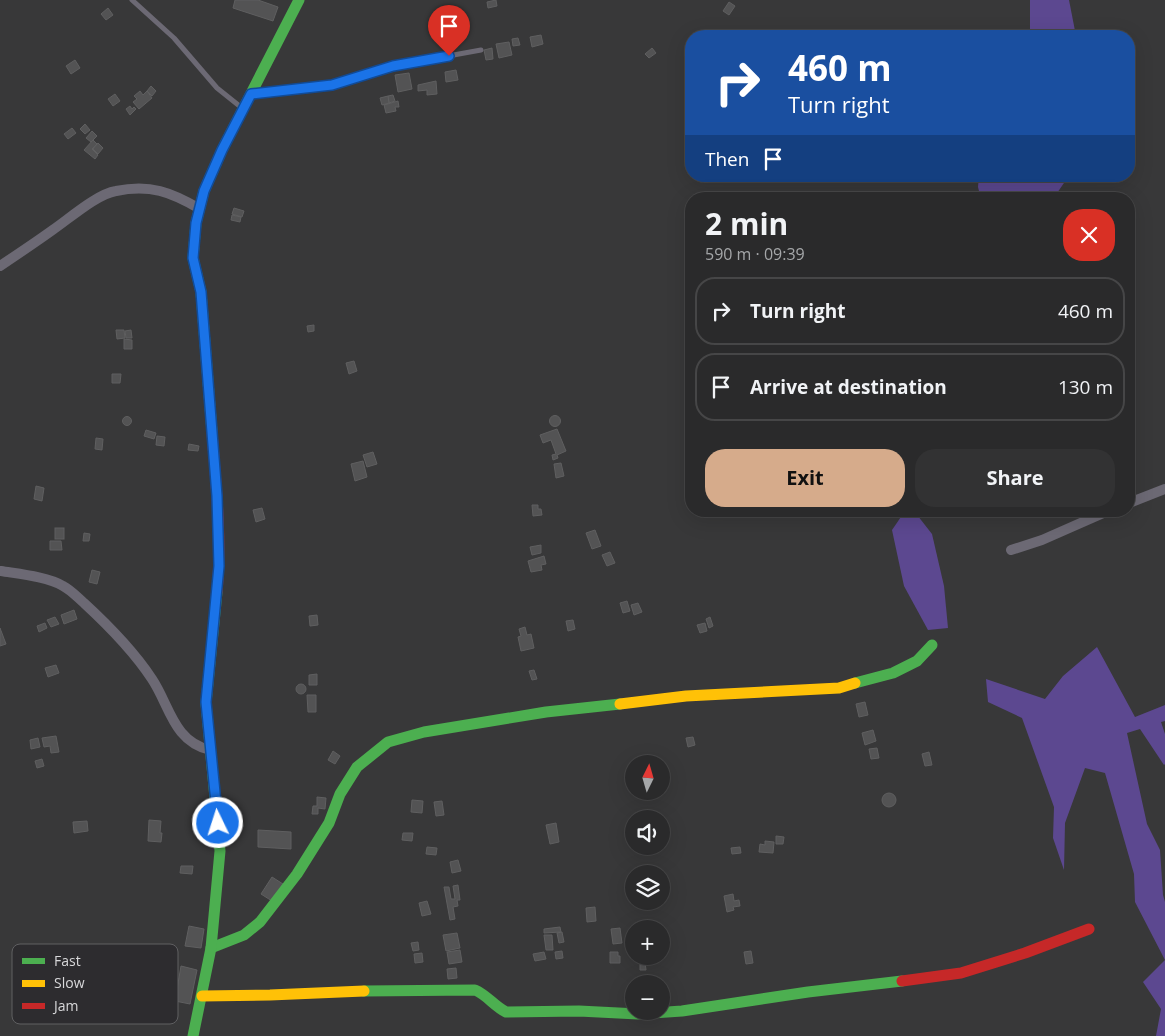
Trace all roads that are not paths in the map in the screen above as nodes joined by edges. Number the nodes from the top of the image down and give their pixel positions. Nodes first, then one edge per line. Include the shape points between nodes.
1 (132, 0) edge
2 (299, 0) edge
3 (481, 50) dead end
4 (251, 94) junction
5 (243, 109) junction
6 (200, 209) junction
7 (0, 266) edge
8 (1165, 489) edge
9 (1135, 501) edge
10 (1094, 517) edge
11 (1011, 550) dead end
12 (1, 571) edge
13 (932, 645) dead end
14 (210, 750) junction
15 (1089, 929) dead end
16 (211, 948) junction
17 (202, 996) junction
18 (193, 1036) edge

1 - 5 lane via 174,38 217,88
2 - 4 street
3 - 4 lane via 393,66 332,85
4 - 5 street
5 - 6 street via 218,158
6 - 7 street via 166,192 145,188 114,191 90,203
6 - 14 street via 193,258 201,292 217,496 219,566 206,702
8 - 9 street
10 - 11 street
12 - 14 street via 64,586 111,628 133,653 153,681 173,722 185,736 194,744
13 - 16 street via 917,661 893,673 839,688 686,696 546,712 424,732 388,742 357,767 340,794 329,823 297,874 260,922 244,935
14 - 16 street via 220,851
15 - 17 street via 961,973 682,1011 638,1014 506,1012 498,1009 484,993 475,990
16 - 17 street
17 - 18 street

